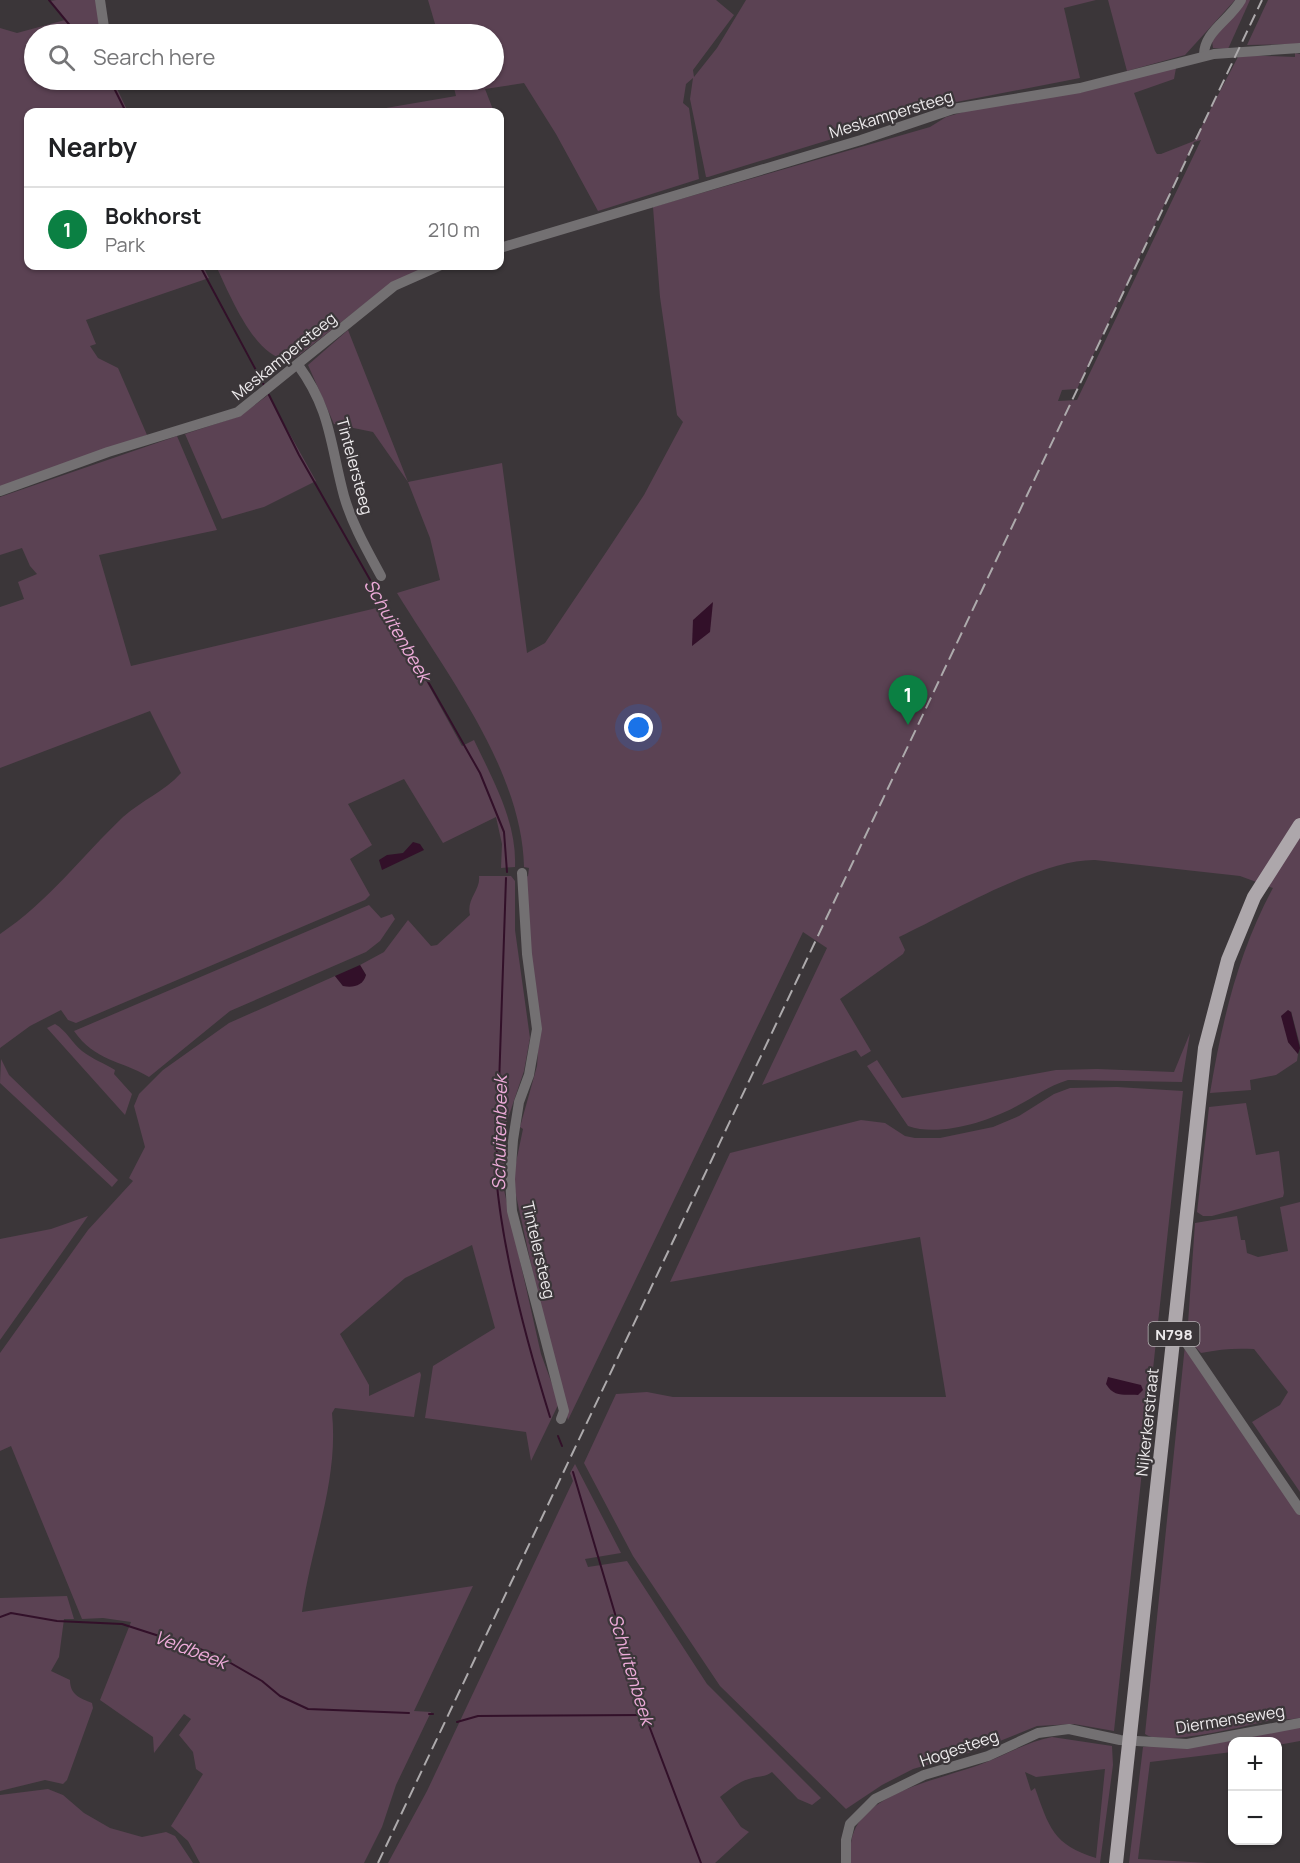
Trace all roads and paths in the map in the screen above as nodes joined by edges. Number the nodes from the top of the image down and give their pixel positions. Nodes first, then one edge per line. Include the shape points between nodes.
1 (100, 0) edge
2 (1241, 0) edge
3 (104, 24) edge
4 (1300, 48) edge
5 (1204, 56) junction
6 (504, 247) edge
7 (430, 270) edge
8 (298, 365) junction
9 (0, 491) edge
10 (381, 576) dead end
11 (1300, 825) edge
12 (522, 873) dead end
13 (1174, 1336) junction
14 (561, 1419) dead end
15 (1300, 1510) edge
16 (1300, 1723) edge
17 (1128, 1741) junction
18 (846, 1863) edge
19 (1116, 1863) edge

1 - 3 street
2 - 5 street via 1209,37
4 - 5 street, Meskampersteeg
5 - 6 street, Meskampersteeg via 1080,88 953,109 861,141
7 - 8 street, Meskampersteeg via 394,286
8 - 9 street, Meskampersteeg via 238,412
8 - 10 street, Tintelersteeg via 327,418 348,507
11 - 13 main road, Nijkerkerstraat / N798 via 1254,897 1228,960 1210,1023
12 - 14 street, Tintelersteeg via 526,954 537,1029 529,1075 519,1102 510,1190 512,1211 564,1411
13 - 15 street via 1183,1338
13 - 17 main road, Nijkerkerstraat / N798
16 - 17 street, Diermenseweg via 1187,1744
17 - 18 street, Hogesteeg via 1069,1729 1038,1734 988,1756 899,1785 875,1799 850,1824
17 - 19 main road, Nijkerkerstraat / N798

